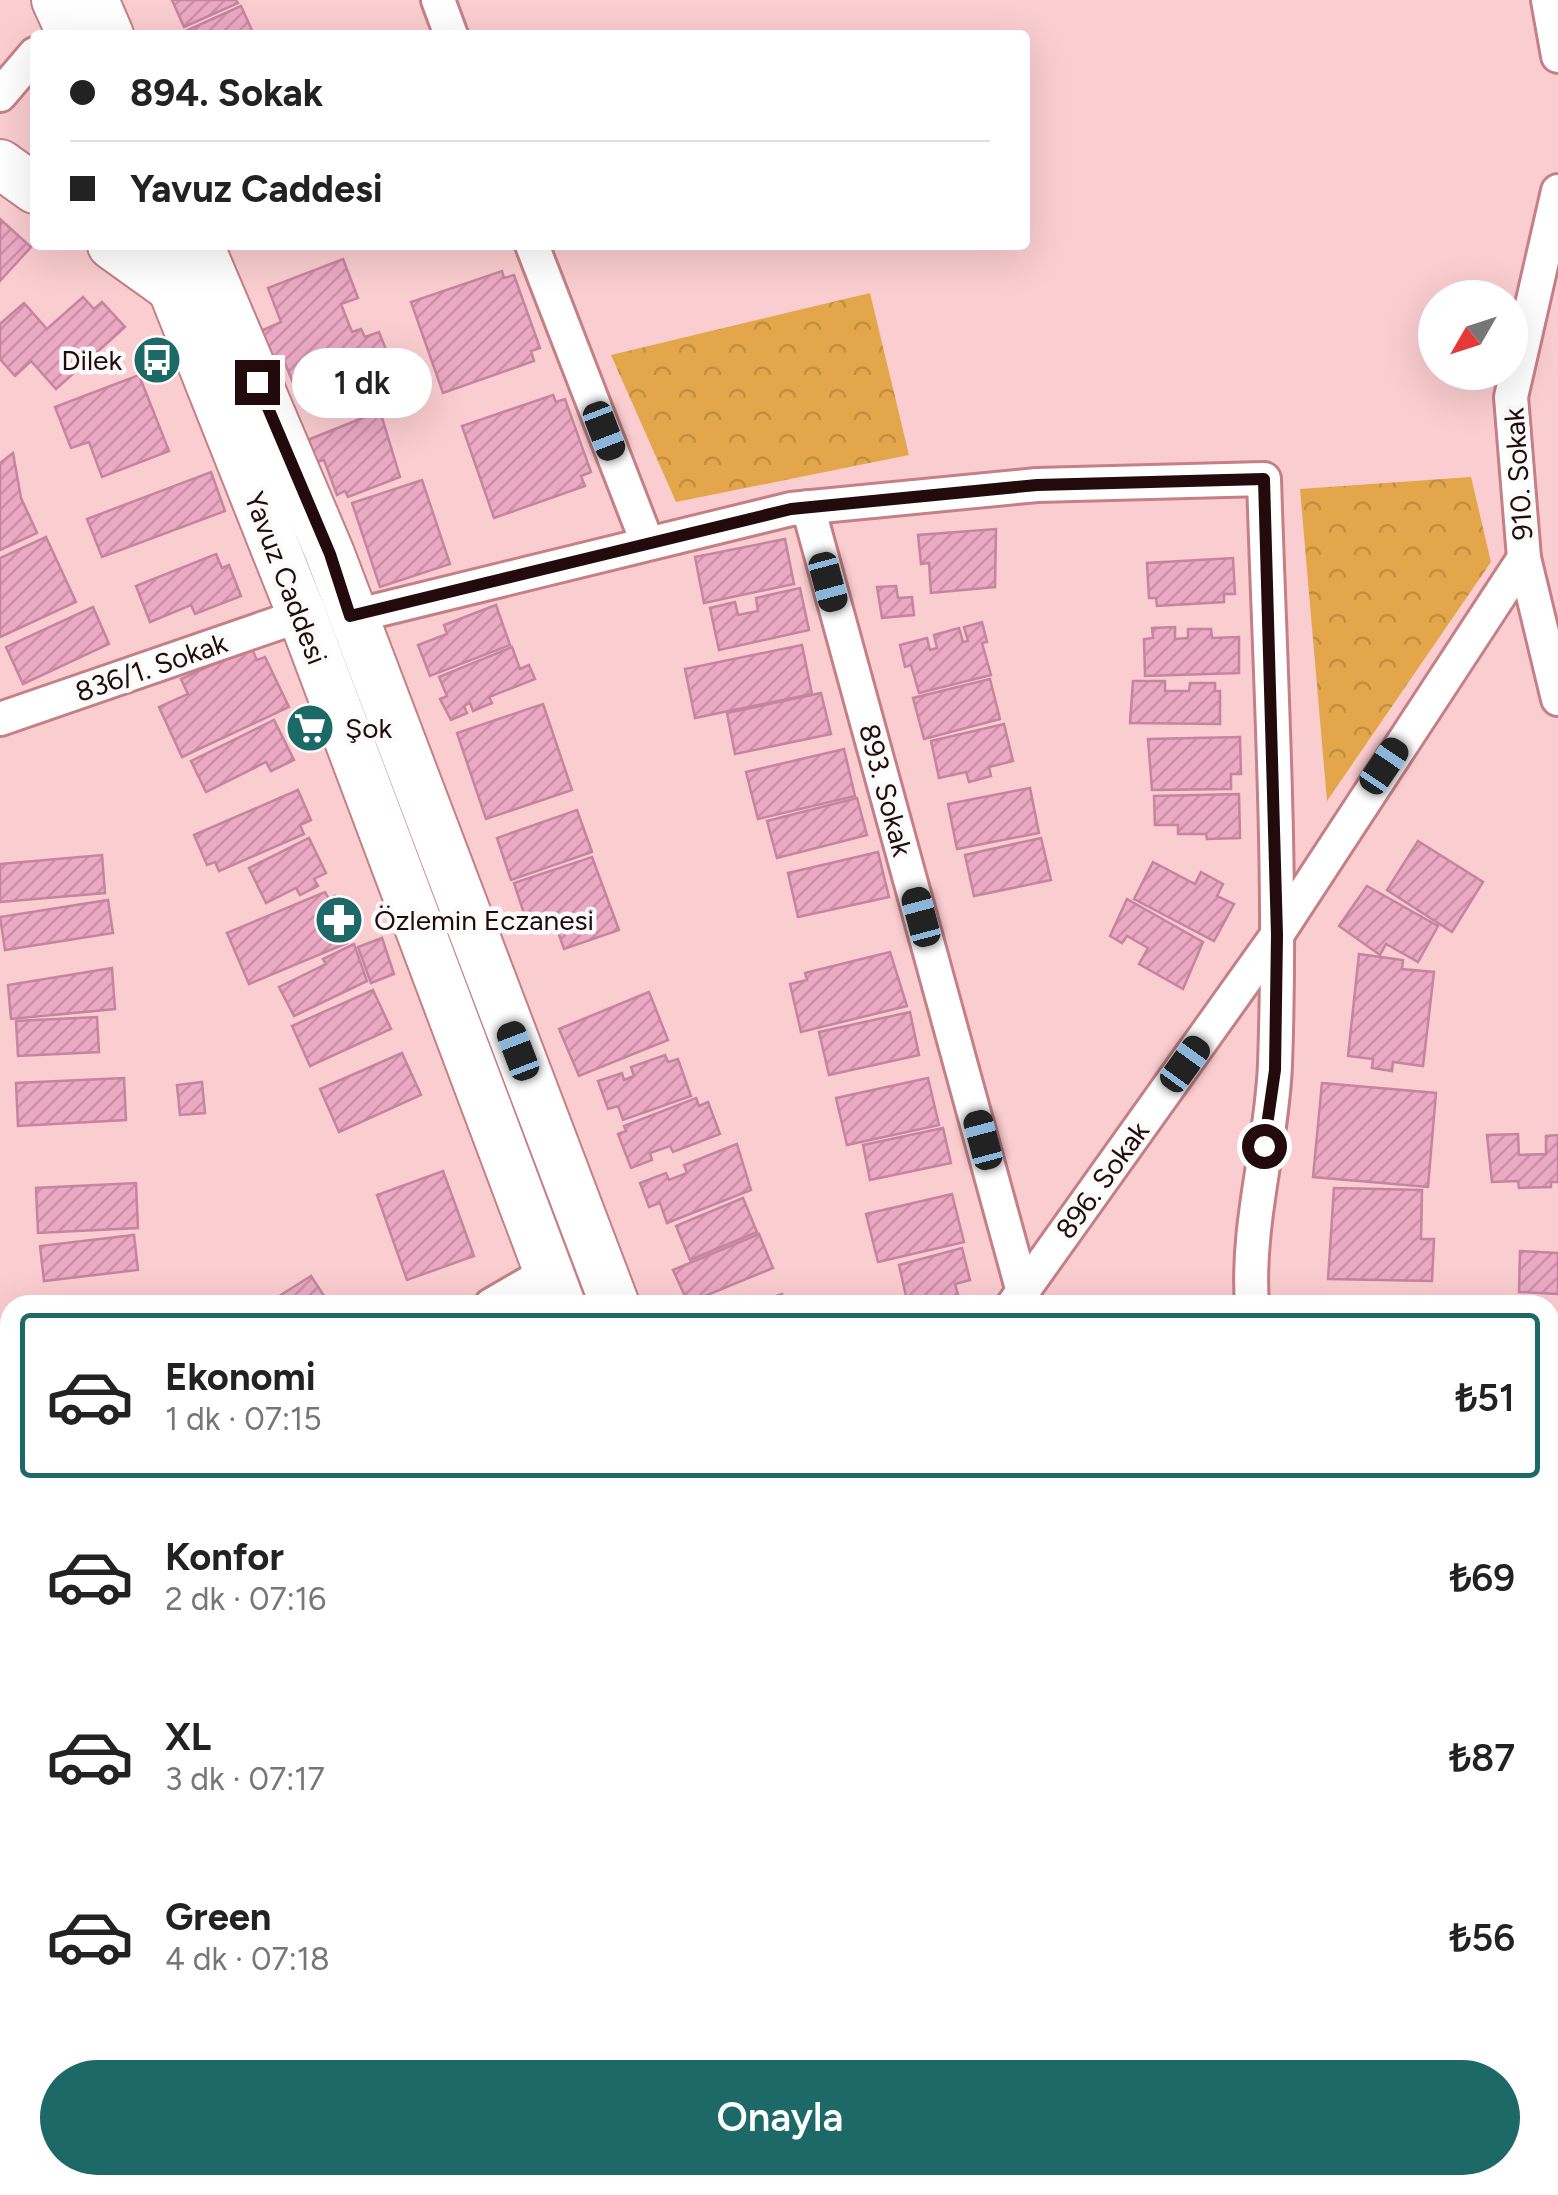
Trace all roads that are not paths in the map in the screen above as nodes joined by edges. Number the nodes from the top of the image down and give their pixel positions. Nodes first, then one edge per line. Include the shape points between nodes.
1 (438, 0) edge
2 (1548, 0) edge
3 (67, 20) edge
4 (96, 30) edge
5 (449, 30) edge
6 (1558, 56) edge
7 (30, 62) edge
8 (0, 96) edge
9 (0, 164) edge
10 (30, 185) edge
11 (1558, 192) edge
12 (119, 250) edge
13 (157, 250) edge
14 (201, 250) edge
15 (534, 250) edge
16 (172, 288) junction
17 (808, 508) junction
18 (647, 542) junction
19 (1524, 558) junction
20 (302, 615) junction
21 (350, 616) junction
22 (1558, 699) edge
23 (0, 719) edge
24 (1277, 935) junction
25 (554, 1289) edge
26 (612, 1295) edge
27 (1020, 1295) edge
28 (1025, 1295) edge
29 (1251, 1295) edge

1 - 5 street
2 - 6 street
3 - 4 main road
7 - 8 street
9 - 10 main road
11 - 19 street, 910. Sokak via 1511,397
12 - 16 main road
13 - 16 main road, Yavuz Caddesi
14 - 21 main road, Yavuz Caddesi
15 - 18 street
16 - 20 main road, Yavuz Caddesi
17 - 18 street
17 - 24 street via 1037,485 1264,479
17 - 27 street, 893. Sokak
18 - 21 street
19 - 22 street, 910. Sokak
19 - 24 street, 896. Sokak
20 - 23 street, 836/1. Sokak
20 - 25 main road, Yavuz Caddesi
21 - 26 main road, Yavuz Caddesi
24 - 28 street, 896. Sokak
24 - 29 street via 1275,1070 1248,1260

